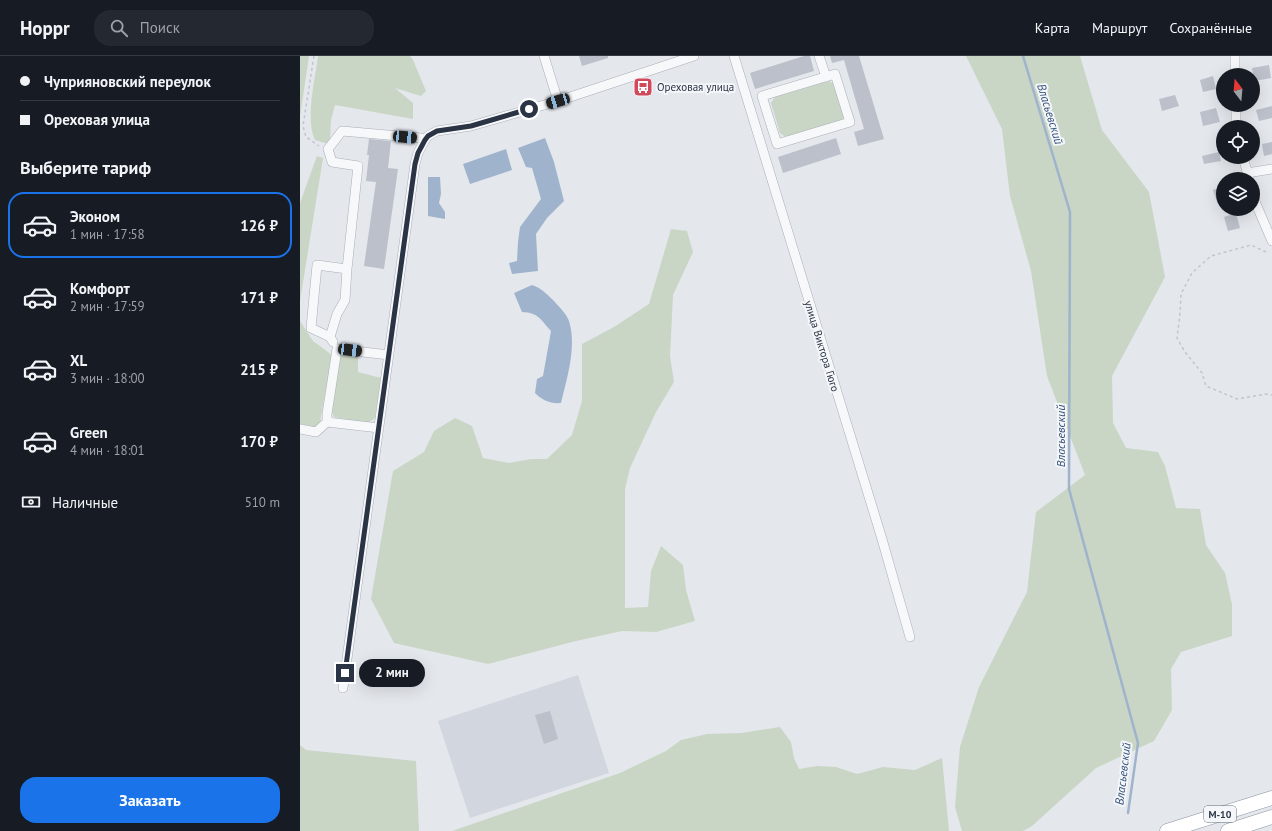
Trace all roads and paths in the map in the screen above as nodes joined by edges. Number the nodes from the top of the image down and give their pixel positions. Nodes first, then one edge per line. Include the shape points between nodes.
1 (314, 56) edge
2 (544, 56) edge
3 (694, 56) edge
4 (734, 56) edge
5 (819, 56) edge
6 (1235, 56) edge
7 (1235, 68) edge
8 (826, 77) junction
9 (558, 101) junction
10 (425, 140) junction
11 (328, 149) junction
12 (1272, 169) edge
13 (1260, 172) edge
14 (1260, 213) edge
15 (1272, 241) edge
16 (1266, 252) dead end
17 (347, 269) junction
18 (330, 337) junction
19 (337, 348) junction
20 (388, 355) junction
21 (1272, 395) edge
22 (327, 422) junction
23 (300, 428) edge
24 (378, 428) junction
25 (910, 637) dead end
26 (343, 688) dead end
27 (1272, 798) edge
28 (1272, 817) edge
29 (1167, 831) edge
30 (1228, 831) edge

1 - 11 path via 303,126 306,137 318,146
2 - 9 street
3 - 9 street
4 - 25 street, улица Виктора Гюго
5 - 8 street
6 - 7 street
8 - 8 street via 762,96 777,144 850,122 835,74
9 - 10 street via 471,126 437,131
10 - 11 street via 342,131
10 - 20 street via 415,164
11 - 17 street via 332,162 358,166
12 - 13 street
14 - 15 street
16 - 21 path via 1251,245 1205,260 1192,273 1181,294 1176,338 1202,373 1206,386 1237,399
17 - 18 street via 345,300 337,314
17 - 18 street via 317,265 311,328
18 - 19 street
19 - 20 street
19 - 22 street
20 - 24 street
22 - 23 street via 316,432
22 - 24 street
24 - 26 street
27 - 29 highway, М-10
28 - 30 highway, М-10

